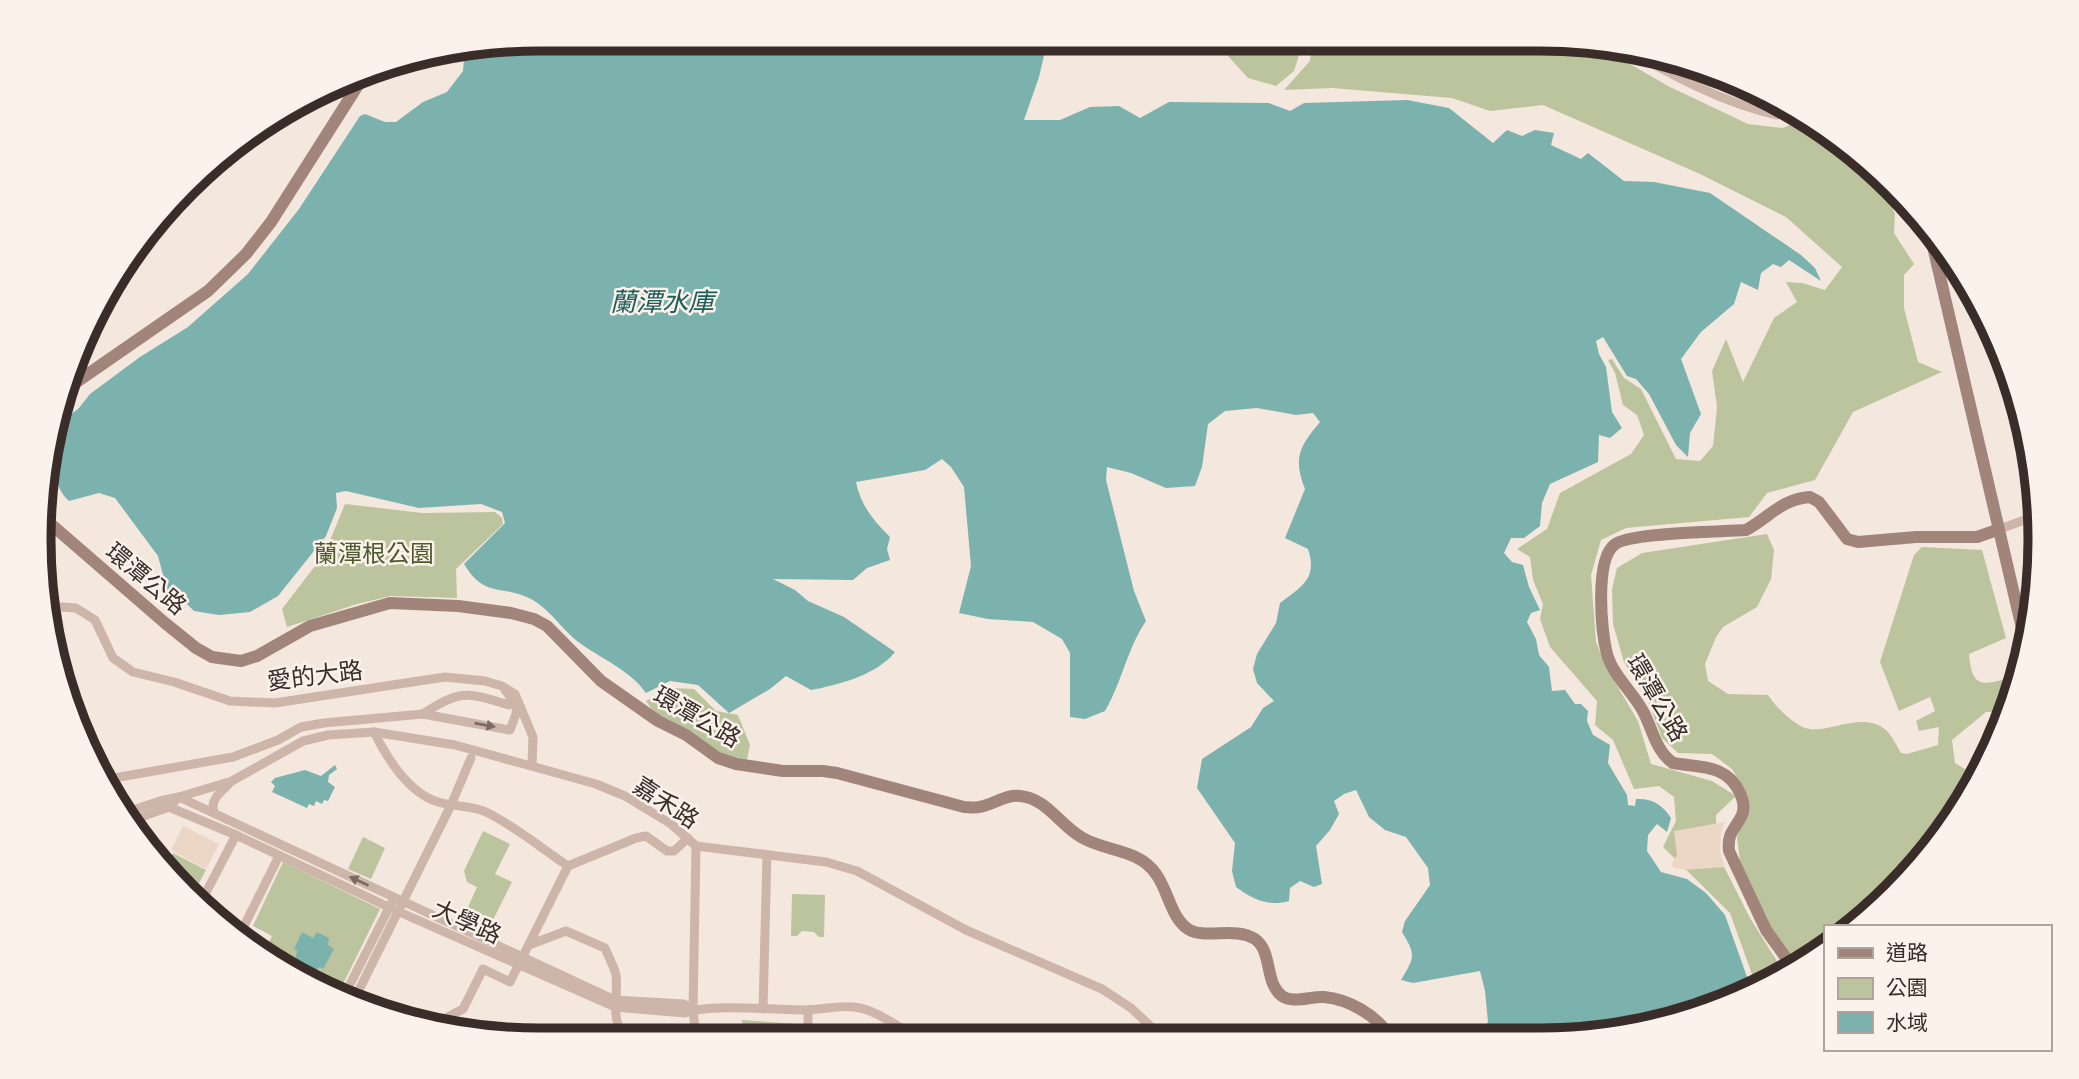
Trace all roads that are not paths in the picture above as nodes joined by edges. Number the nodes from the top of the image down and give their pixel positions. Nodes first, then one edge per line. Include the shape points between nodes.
1 (1655, 64) edge
2 (357, 86) edge
3 (1780, 114) edge
4 (1934, 251) edge
5 (1945, 266) edge
6 (1937, 267) junction
7 (77, 382) edge
8 (2027, 519) edge
9 (51, 525) edge
10 (1997, 530) junction
11 (56, 607) edge
12 (2021, 625) edge
13 (502, 686) junction
14 (515, 694) junction
15 (423, 714) junction
16 (374, 732) junction
17 (471, 758) dead end
18 (532, 765) junction
19 (113, 778) edge
20 (232, 781) junction
21 (179, 797) junction
22 (451, 805) junction
23 (169, 807) junction
24 (132, 810) edge
25 (215, 814) junction
26 (138, 818) edge
27 (236, 835) junction
28 (688, 838) junction
29 (696, 846) junction
30 (767, 855) junction
31 (279, 856) junction
32 (568, 866) junction
33 (205, 895) edge
34 (398, 899) junction
35 (393, 909) junction
36 (243, 928) edge
37 (529, 945) junction
38 (521, 961) junction
39 (1788, 961) edge
40 (348, 989) edge
41 (357, 993) edge
42 (615, 1004) junction
43 (763, 1009) junction
44 (693, 1010) junction
45 (808, 1010) junction
46 (445, 1019) edge
47 (620, 1028) edge
48 (695, 1028) edge
49 (808, 1028) edge
50 (900, 1028) edge
51 (1152, 1028) edge
52 (1380, 1028) edge

1 - 3 street via 1729,100
2 - 7 street via 246,254 208,291
4 - 6 street
5 - 6 street
6 - 10 street
8 - 10 street
9 - 52 street, 環潭公路 via 165,624 212,657 242,661 310,626 390,603 511,613 547,626 601,681 718,758 783,771 837,773 964,807 979,808 1006,797 1032,798 1083,839 1124,851 1147,864 1180,921 1192,932 1243,934 1255,940 1282,996 1345,1000
10 - 12 street
10 - 39 street, 環潭公路 via 1977,537 1858,542 1847,538 1819,502 1803,497 1784,502 1746,530 1632,537 1607,552 1600,588 1607,654 1667,759 1721,771 1738,790 1743,808 1728,839 1729,850 1766,930
11 - 13 street, 愛的大路 via 76,608 95,620 113,658 133,672 230,701 275,703 445,677
13 - 14 street, 愛的大路
13 - 15 street via 510,696 509,705 461,694
15 -> 14 street via 510,730 516,714
14 - 18 street via 533,737
15 - 19 street via 302,727 233,757
16 - 18 street, 嘉禾路 via 456,745
16 - 20 street, 嘉禾路 via 303,741
16 - 22 street via 386,756 407,780 435,801
17 - 22 street
18 - 28 street, 嘉禾路 via 625,796
20 - 21 street, 嘉禾路
20 - 25 street via 214,801
21 - 23 street, 嘉禾路
21 - 24 street
21 - 25 street
22 - 32 street via 484,811
22 - 34 street
23 - 26 street
23 - 27 street, 大學路
34 -> 25 street
27 - 31 street, 大學路
27 - 33 street
28 - 29 street, 嘉禾路
28 - 32 street via 674,851 667,851 646,836 636,838
29 - 30 street, 嘉禾路
29 - 44 street
30 - 43 street
30 - 51 street, 嘉禾路 via 827,862 866,875 957,925 1102,989
31 - 35 street, 大學路
31 - 36 street
32 - 37 street
34 - 35 street
34 - 38 street
35 - 38 street, 大學路
35 - 40 street
35 - 41 street
37 - 38 street
37 - 42 street via 566,931 605,948 616,974
38 - 42 street
38 - 46 street via 510,982 482,969 463,1009
42 - 44 street via 685,1013
42 - 47 street
43 - 44 street
43 - 45 street
44 - 48 street
45 - 49 street
45 - 50 street via 855,1007

